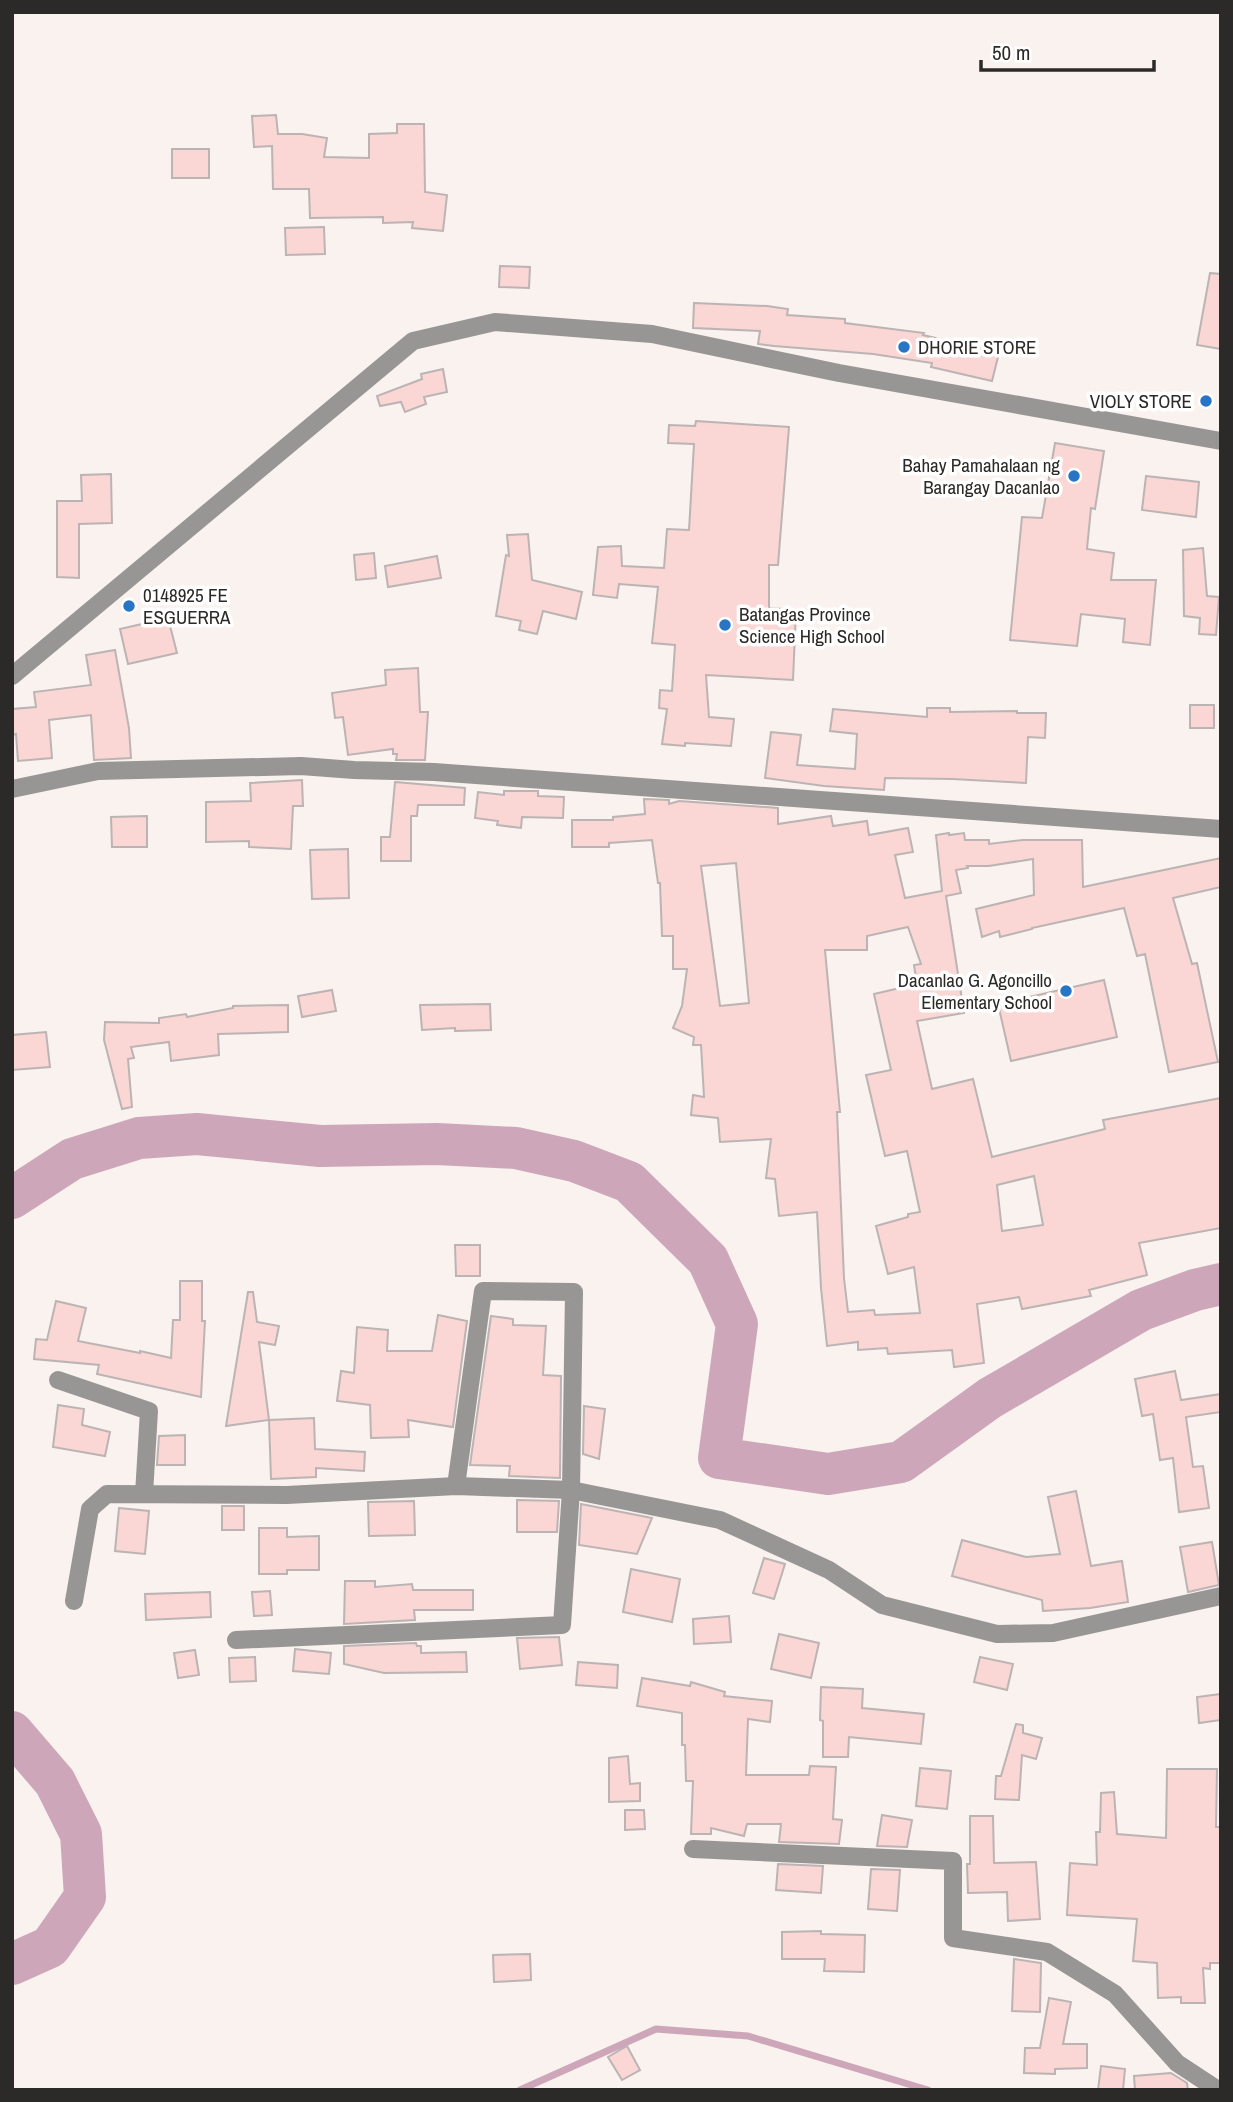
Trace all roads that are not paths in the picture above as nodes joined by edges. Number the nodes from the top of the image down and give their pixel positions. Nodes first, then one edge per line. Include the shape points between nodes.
1 (1221, 441) edge
2 (12, 676) edge
3 (12, 789) edge
4 (1221, 829) edge
5 (58, 1380) dead end
6 (456, 1486) junction
7 (570, 1490) junction
8 (144, 1494) junction
9 (1221, 1596) edge
10 (74, 1601) dead end
11 (236, 1640) dead end
12 (693, 1849) dead end
13 (1217, 2090) edge

1 - 2 street via 839,373 652,334 495,322 413,341
3 - 4 street via 98,771 301,766
5 - 8 street via 149,1411
6 - 7 street
6 - 7 street via 483,1291 574,1292
6 - 8 street via 287,1495
7 - 9 street via 720,1520 830,1570 882,1605 997,1634 1053,1633
7 - 11 street via 562,1625
8 - 10 street via 107,1494 90,1509
12 - 13 street via 953,1861 953,1938 1047,1952 1115,1994 1177,2063

